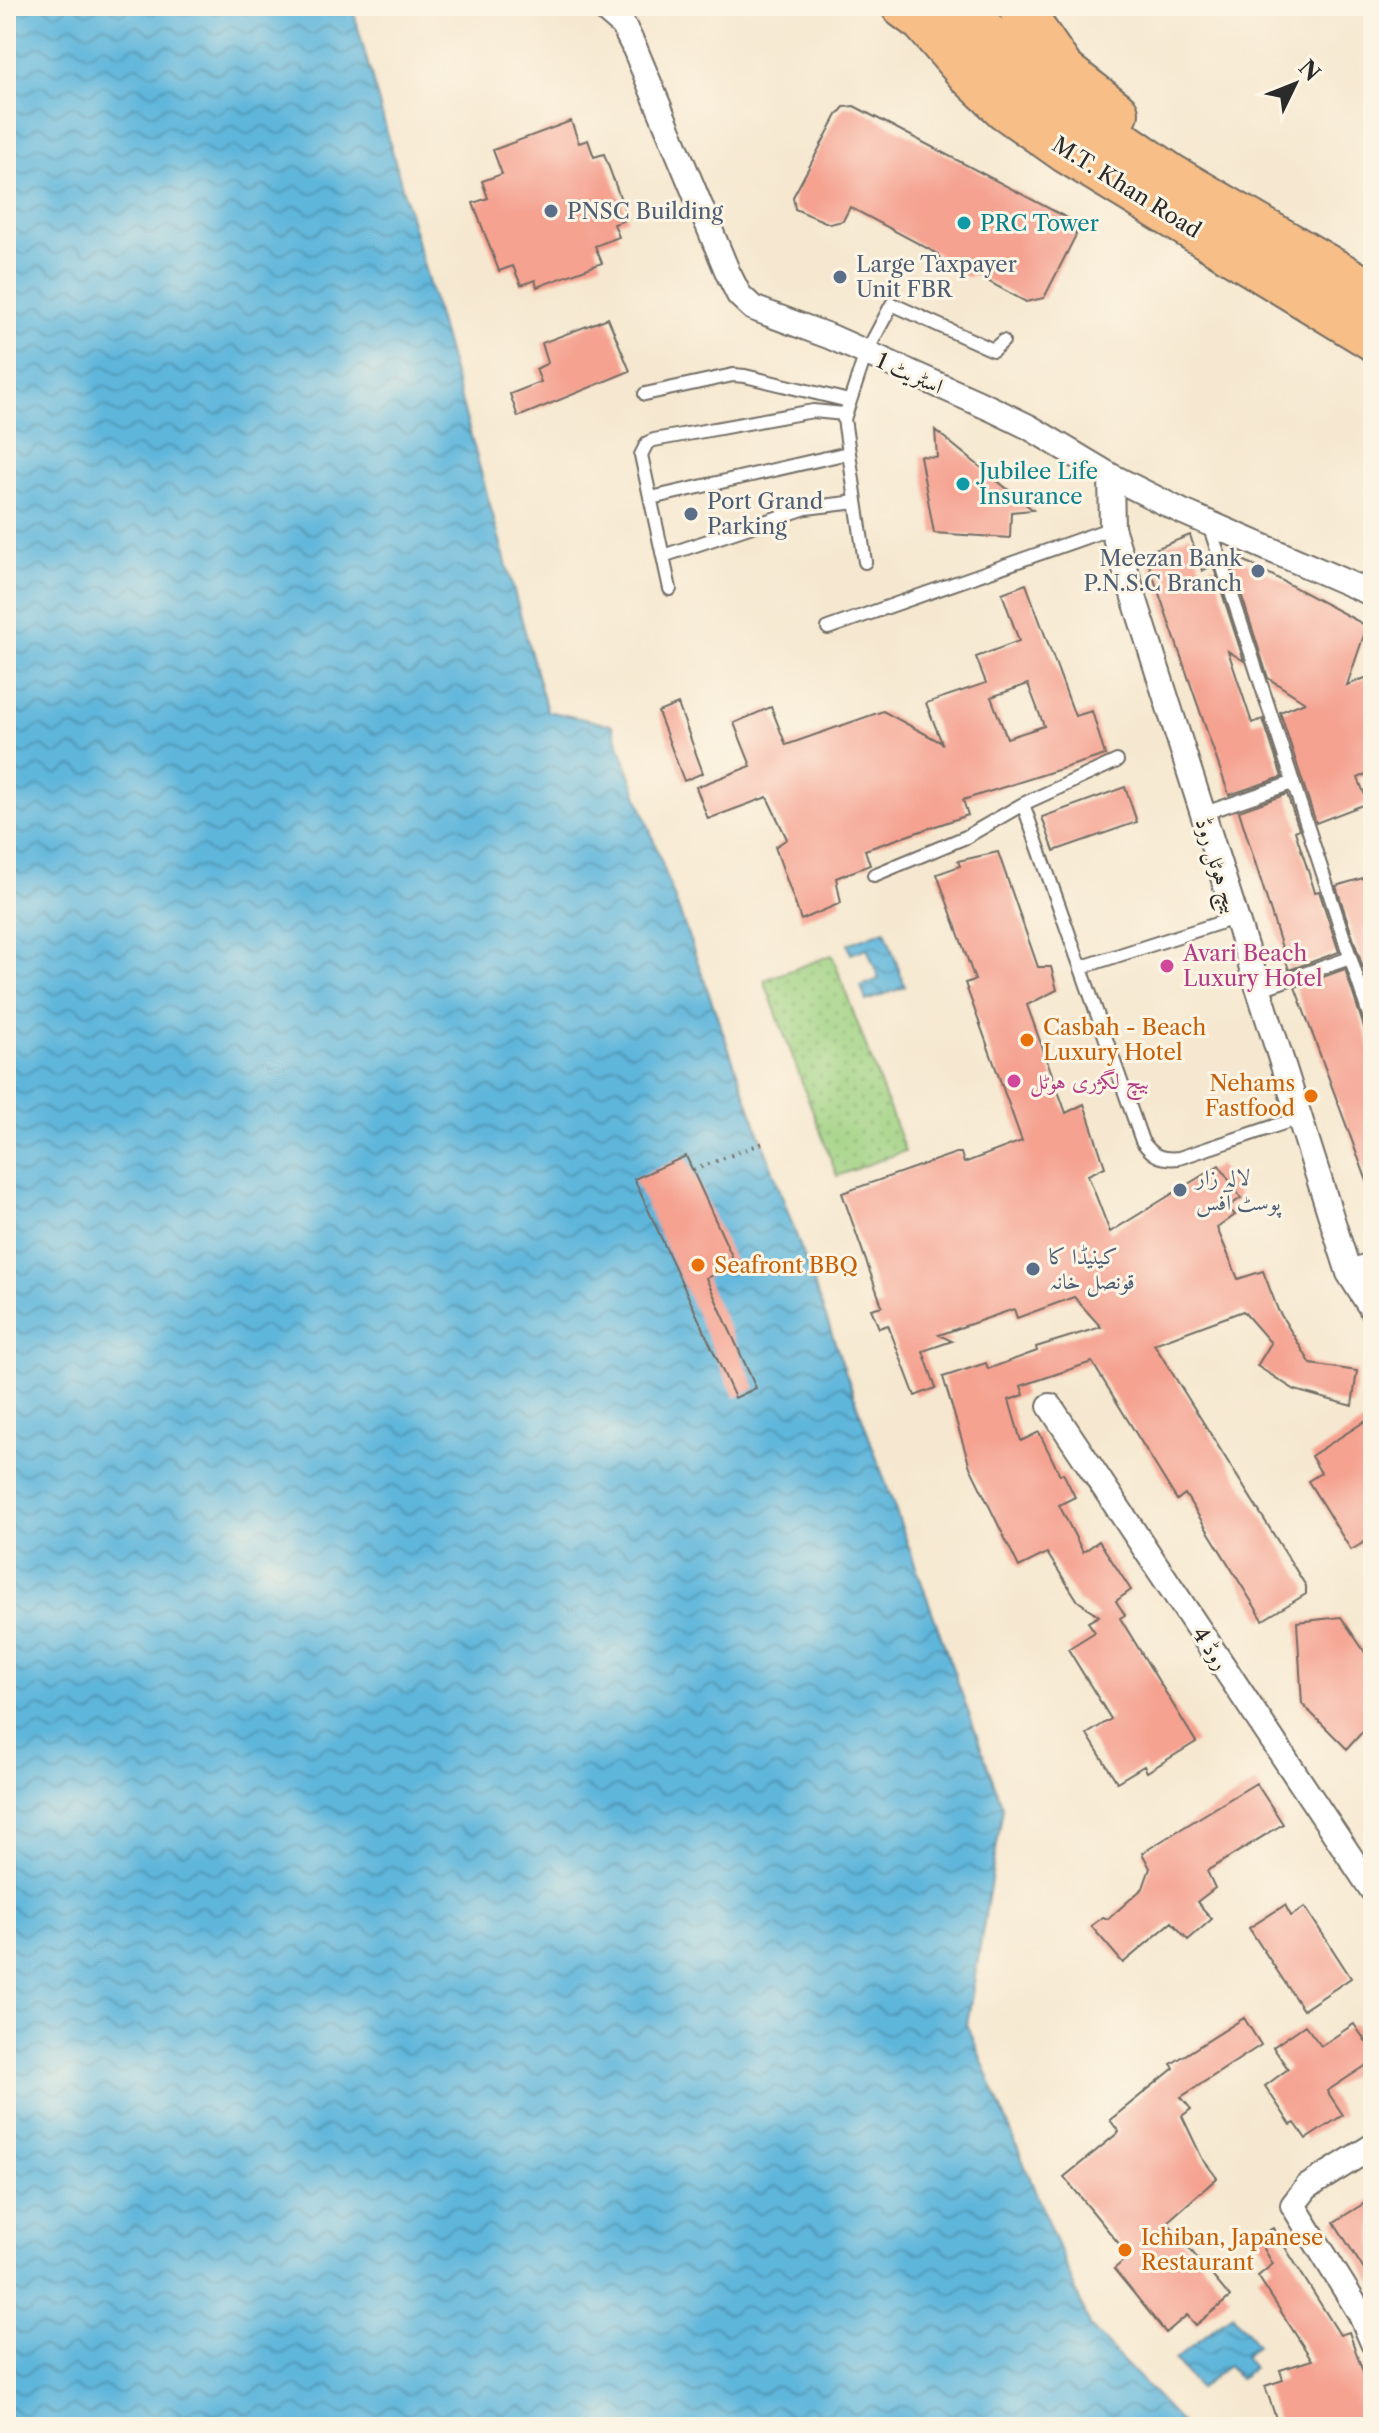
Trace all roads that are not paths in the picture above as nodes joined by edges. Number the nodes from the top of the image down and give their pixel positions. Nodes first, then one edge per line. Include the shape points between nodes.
1 (601, 6) edge
2 (966, 6) edge
3 (984, 6) edge
4 (1021, 6) edge
5 (914, 14) edge
6 (1373, 264) edge
7 (1373, 294) edge
8 (1373, 306) edge
9 (1373, 338) edge
10 (1003, 341) dead end
11 (866, 353) junction
12 (645, 394) dead end
13 (847, 408) junction
14 (848, 453) junction
15 (1111, 476) junction
16 (651, 498) junction
17 (856, 502) junction
18 (1208, 522) junction
19 (1112, 528) junction
20 (663, 556) junction
21 (865, 562) dead end
22 (670, 589) dead end
23 (1373, 594) edge
24 (828, 628) dead end
25 (1117, 761) dead end
26 (1292, 783) junction
27 (1023, 804) junction
28 (1202, 814) junction
29 (874, 875) dead end
30 (1235, 918) junction
31 (1350, 958) junction
32 (1082, 967) junction
33 (1258, 990) junction
34 (1373, 1027) edge
35 (1299, 1118) junction
36 (1373, 1264) edge
37 (1349, 1273) junction
38 (1373, 1311) edge
39 (1050, 1406) dead end
40 (1373, 1891) edge
41 (1373, 2146) edge
42 (1373, 2343) edge

1 - 11 street, اسٹریٹ 1 via 623,25 635,49 739,295 753,308
2 - 8 highway via 980,30 1036,88 1118,158
3 - 7 highway via 1042,77 1125,145
4 - 6 highway via 1062,71 1137,129
5 - 9 highway, M.T. Khan Road via 1018,117
10 - 11 lane via 993,350 892,304
11 - 13 lane
11 - 15 street, اسٹریٹ 1 via 1029,427
12 - 13 lane via 733,375
13 - 14 lane
13 - 16 lane via 647,443 641,455
14 - 16 lane
14 - 17 lane
15 - 18 street, اسٹریٹ 1
15 - 19 street, بیچ ہوٹل روڈ
16 - 20 lane
17 - 20 lane via 806,508
17 - 21 lane
18 - 23 street, اسٹریٹ 1
18 - 26 lane
19 - 24 lane
19 - 28 street, بیچ ہوٹل روڈ
20 - 22 lane
25 - 27 lane
26 - 28 lane
26 - 31 lane
27 - 29 lane via 966,837
27 - 32 lane
28 - 30 street, بیچ ہوٹل روڈ
30 - 32 lane
30 - 33 street, بیچ ہوٹل روڈ
31 - 33 lane
31 - 34 lane
32 - 35 lane via 1142,1141 1151,1153 1179,1158
33 - 35 street, بیچ ہوٹل روڈ
35 - 37 street, بیچ ہوٹل روڈ
36 - 37 street
37 - 38 street, بیچ ہوٹل روڈ
39 - 40 street, روڈ 4
41 - 42 street via 1307,2187 1293,2205

